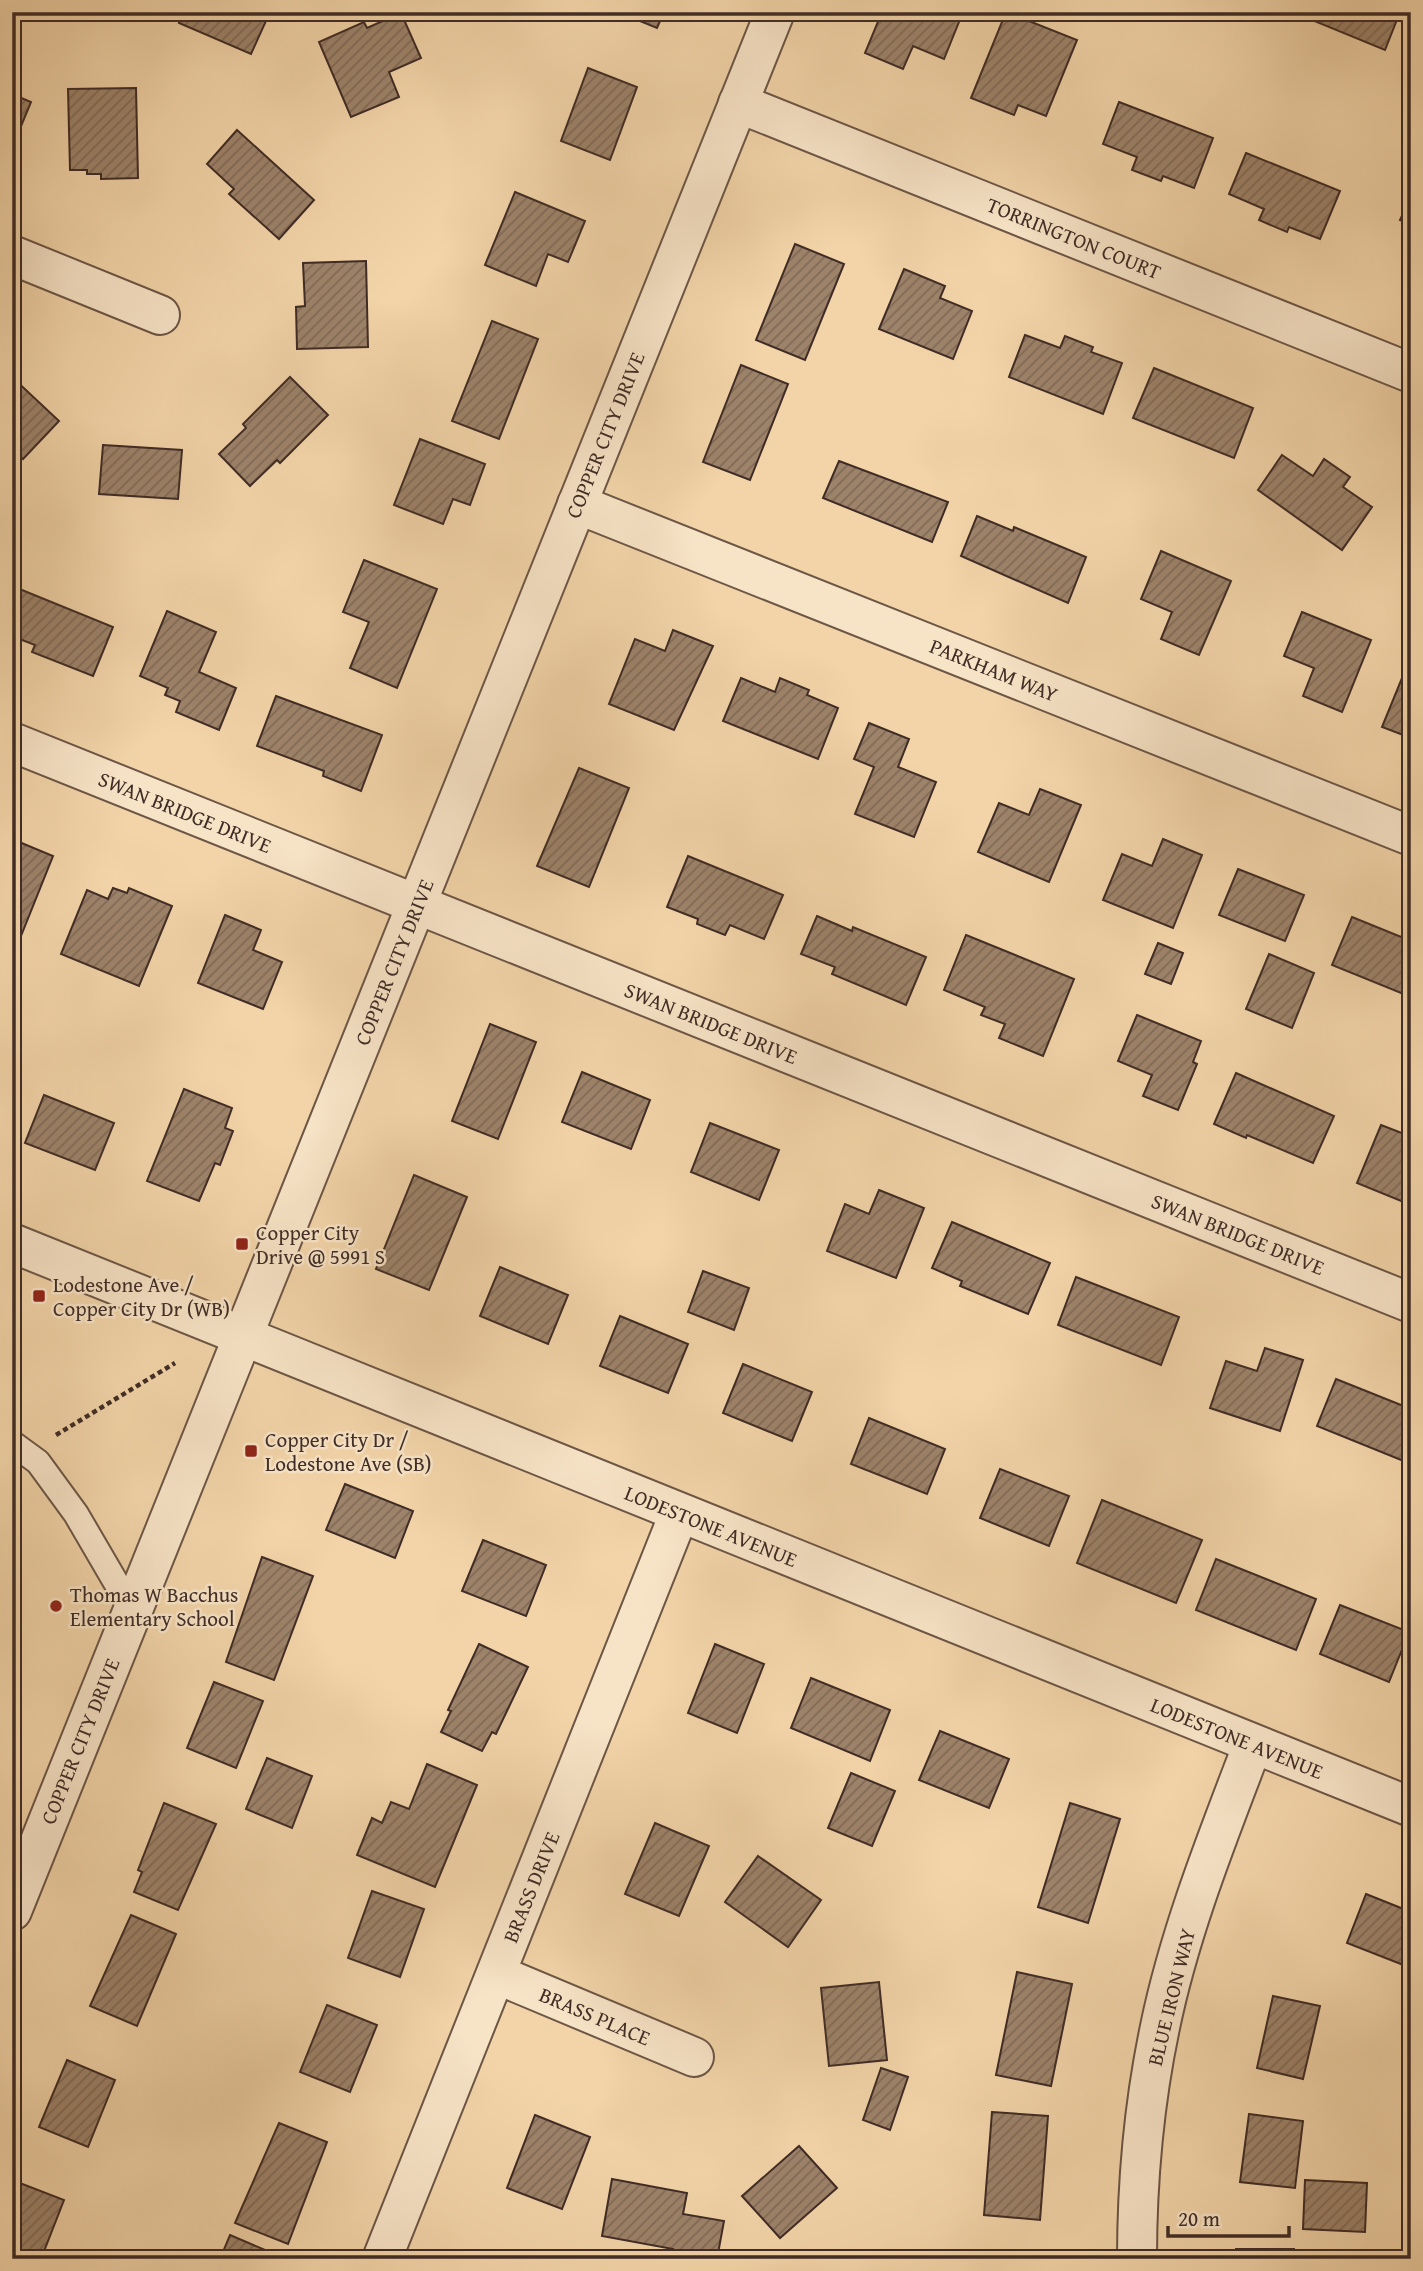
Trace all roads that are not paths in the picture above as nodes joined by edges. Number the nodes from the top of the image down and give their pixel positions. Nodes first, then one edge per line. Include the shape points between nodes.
1 (775, 12) edge
2 (738, 103) junction
3 (12, 255) edge
4 (160, 315) dead end
5 (1411, 373) edge
6 (577, 504) junction
7 (12, 742) edge
8 (1411, 836) edge
9 (417, 904) junction
10 (12, 1243) edge
11 (1411, 1303) edge
12 (244, 1335) junction
13 (12, 1443) edge
14 (679, 1514) junction
15 (132, 1610) junction
16 (1253, 1744) junction
17 (1411, 1807) edge
18 (12, 1911) edge
19 (496, 1974) junction
20 (694, 2057) dead end
21 (382, 2259) edge
22 (1137, 2259) edge

1 - 2 street, COPPER CITY DRIVE
2 - 5 street, TORRINGTON COURT
2 - 6 street, COPPER CITY DRIVE
3 - 4 street
6 - 8 street, PARKHAM WAY
6 - 9 street, COPPER CITY DRIVE
7 - 9 street, SWAN BRIDGE DRIVE
9 - 11 street, SWAN BRIDGE DRIVE
9 - 12 street, COPPER CITY DRIVE
10 - 12 street, LODESTONE AVENUE
12 - 14 street, LODESTONE AVENUE
12 - 15 street, COPPER CITY DRIVE
13 - 15 lane via 38,1462 76,1514
14 - 16 street, LODESTONE AVENUE
14 - 19 street, BRASS DRIVE
15 - 18 street, COPPER CITY DRIVE
16 - 17 street, LODESTONE AVENUE
16 - 22 street, BLUE IRON WAY via 1184,1937 1160,2026 1145,2116
19 - 20 street, BRASS PLACE
19 - 21 street, BRASS DRIVE

